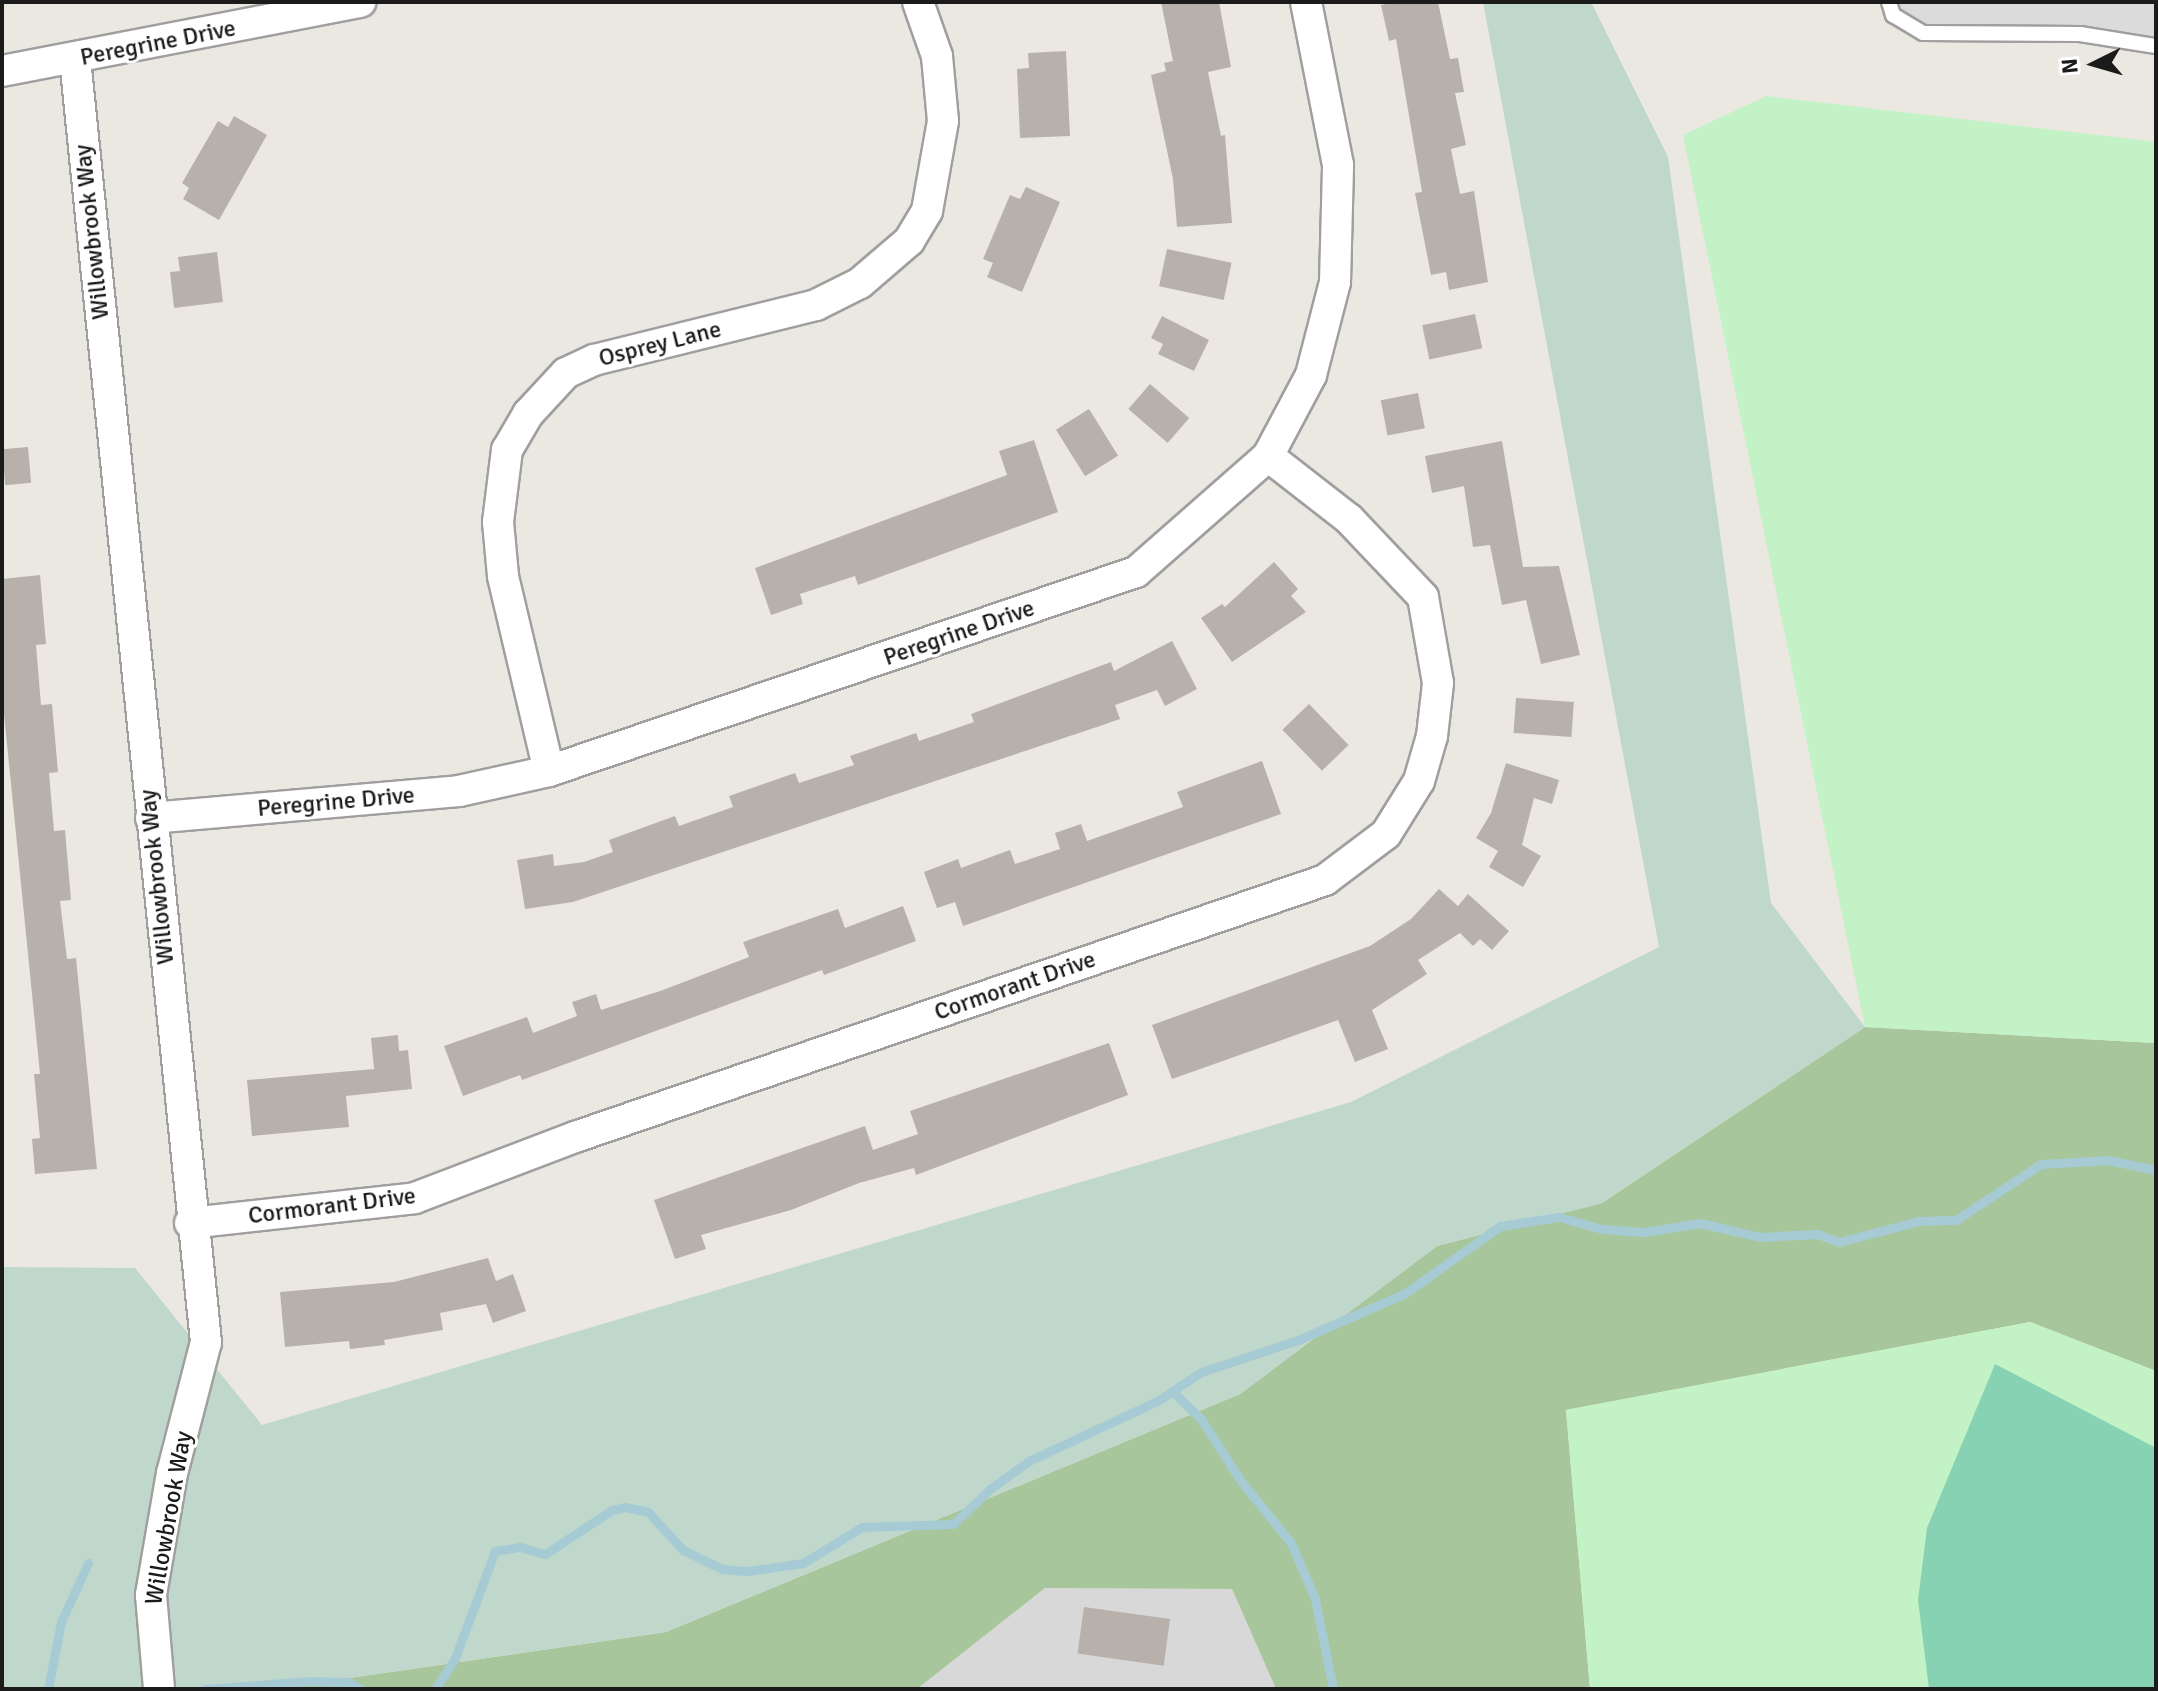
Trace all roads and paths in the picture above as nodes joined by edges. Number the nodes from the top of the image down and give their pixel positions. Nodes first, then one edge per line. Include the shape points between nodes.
1 (360, 2) edge
2 (918, 2) edge
3 (1306, 2) edge
4 (1889, 2) edge
5 (2156, 46) edge
6 (75, 59) junction
7 (2, 71) edge
8 (1268, 456) junction
9 (549, 771) junction
10 (151, 818) junction
11 (190, 1223) junction
12 (159, 1689) edge

1 - 6 street, Peregrine Drive
2 - 9 street, Osprey Lane via 937,56 943,121 927,211 909,241 860,283 816,305 594,360 566,373 528,414 507,450 498,522 503,576
3 - 8 street, Peregrine Drive via 1338,165 1335,282 1311,375
4 - 5 lane via 1893,15 1923,33 2080,34
6 - 7 street, Peregrine Drive
6 - 10 street, Willowbrook Way
8 - 9 street, Peregrine Drive via 1136,572
8 - 11 street, Cormorant Drive via 1349,519 1423,597 1438,683 1432,736 1419,781 1386,834 1325,880 575,1137 415,1198
9 - 10 street, Peregrine Drive via 459,791
10 - 11 street, Willowbrook Way
11 - 12 street, Willowbrook Way via 206,1342 172,1473 151,1595

